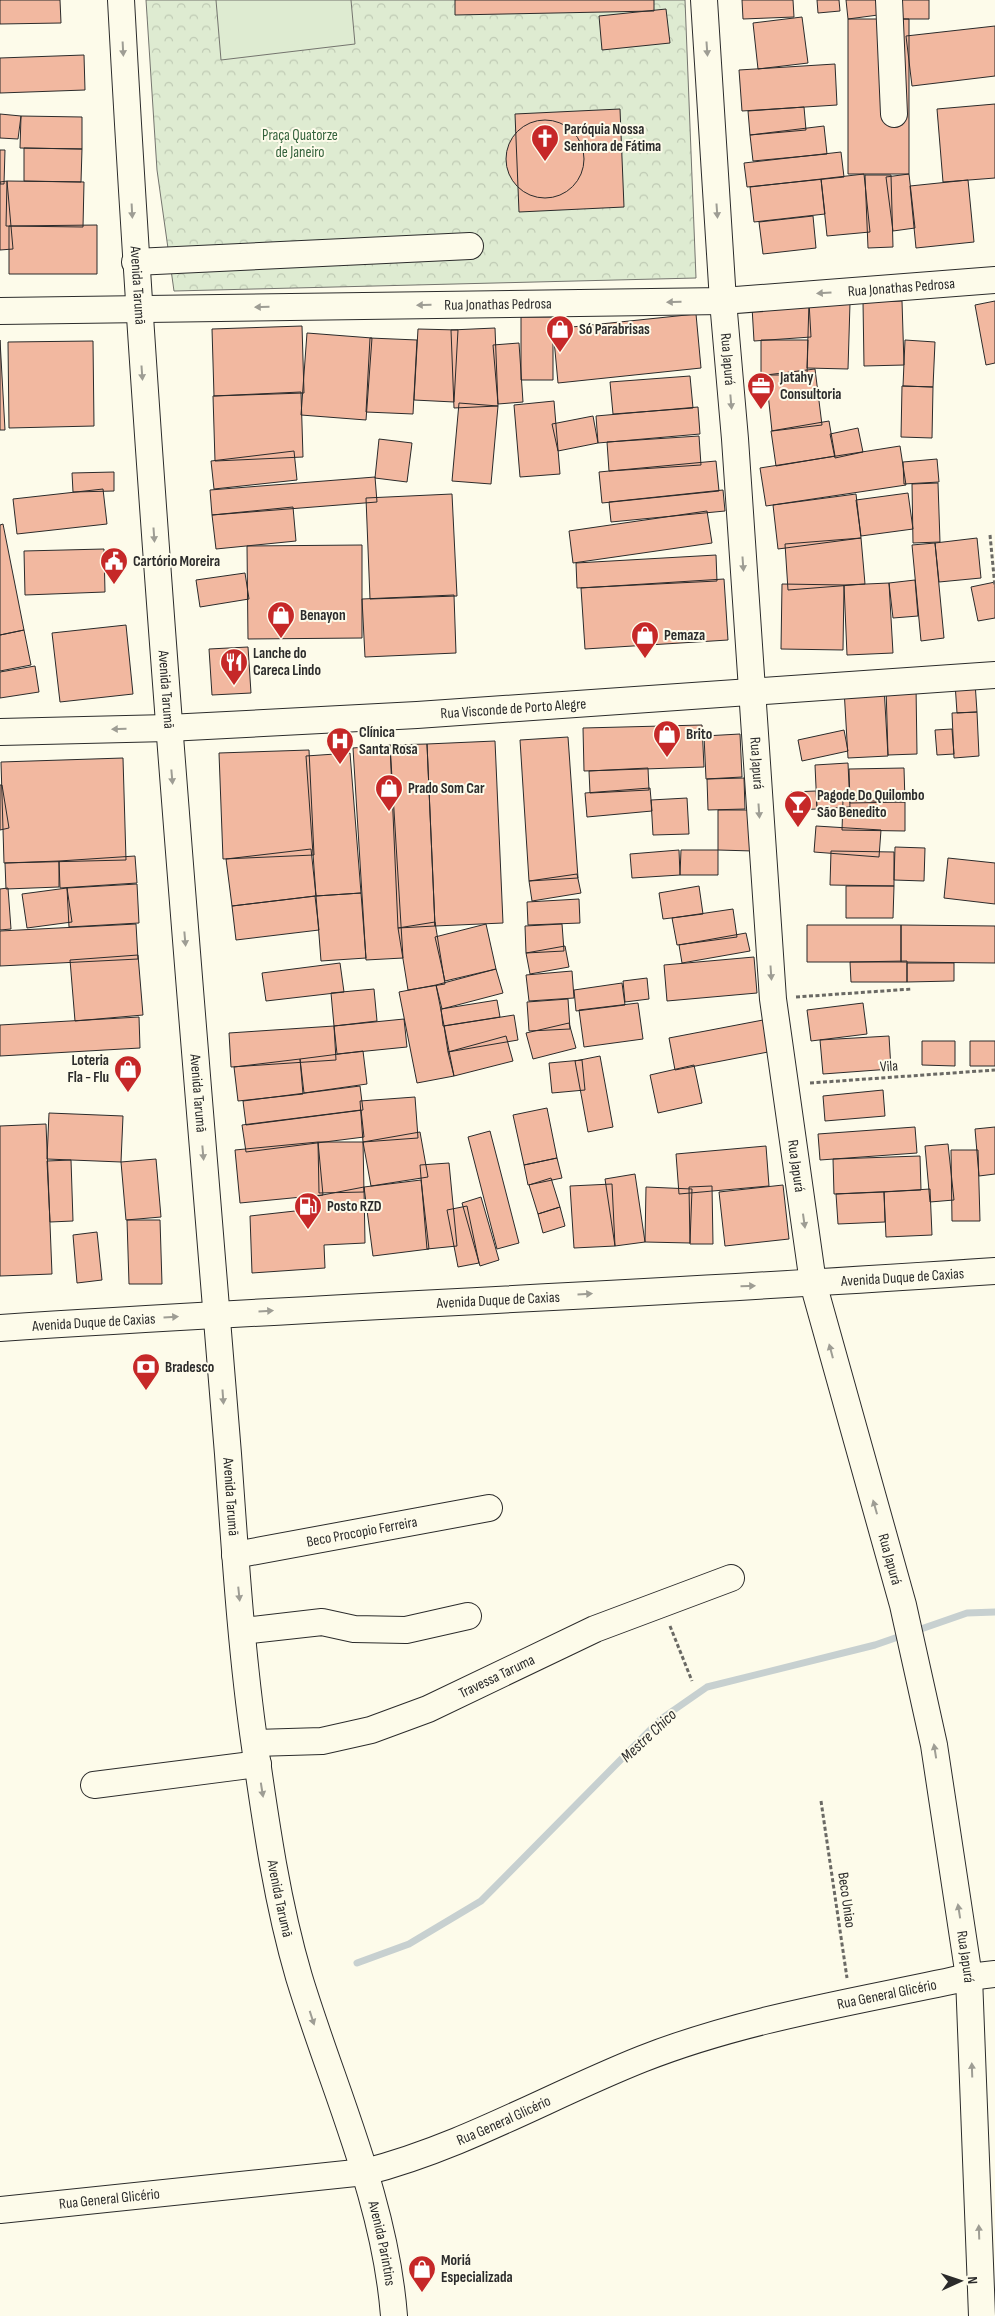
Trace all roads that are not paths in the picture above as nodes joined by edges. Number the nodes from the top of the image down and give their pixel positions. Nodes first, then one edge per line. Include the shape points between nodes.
1 (121, 0) edge
2 (704, 0) edge
3 (890, 0) edge
4 (894, 114) dead end
5 (470, 246) dead end
6 (135, 262) junction
7 (995, 280) edge
8 (723, 301) junction
9 (138, 308) junction
10 (0, 311) edge
11 (995, 675) edge
12 (751, 693) junction
13 (168, 728) junction
14 (0, 732) edge
15 (995, 1271) edge
16 (813, 1284) junction
17 (217, 1314) junction
18 (0, 1328) edge
19 (489, 1508) dead end
20 (235, 1555) junction
21 (731, 1578) dead end
22 (468, 1616) dead end
23 (243, 1631) junction
24 (256, 1753) junction
25 (94, 1786) dead end
26 (995, 1974) edge
27 (969, 1977) junction
28 (365, 2172) junction
29 (0, 2210) edge
30 (394, 2316) edge
31 (982, 2316) edge

1 -> 6 street, Avenida Tarumã
2 -> 8 street, Rua Japurá
3 - 4 street
5 - 6 street
6 - 9 street, Avenida Tarumã
7 -> 8 street, Rua Jonathas Pedrosa
8 -> 9 street, Rua Jonathas Pedrosa
8 -> 12 street, Rua Japurá
9 - 10 street, Rua Jonathas Pedrosa
9 -> 13 street, Avenida Tarumã
11 - 12 street, Rua Visconde de Porto Alegre
12 - 13 street, Rua Visconde de Porto Alegre
12 -> 16 street, Rua Japurá via 773,999
13 -> 14 street, Rua Visconde de Porto Alegre
13 -> 17 street, Avenida Tarumã
15 - 16 street, Avenida Duque de Caxias
17 -> 16 street, Avenida Duque de Caxias
27 -> 16 street, Rua Japurá via 934,1745 903,1605
18 -> 17 street, Avenida Duque de Caxias
17 -> 20 street, Avenida Tarumã
19 - 20 street, Beco Procopio Ferreira
20 -> 23 street, Avenida Tarumã
21 - 24 street, Travessa Taruma via 595,1629 428,1709 371,1730
22 - 23 street via 406,1630 354,1629 322,1622
23 - 24 street, Avenida Tarumã
24 - 25 street, Travessa Taruma
24 -> 28 street, Avenida Tarumã via 272,1855 298,1972
26 - 27 street, Rua General Glicério
27 - 28 street, Rua General Glicério via 716,2034 642,2059 494,2127 402,2163
31 -> 27 street, Rua Japurá
28 - 29 street, Rua General Glicério
28 - 30 street, Avenida Parintins via 382,2239

